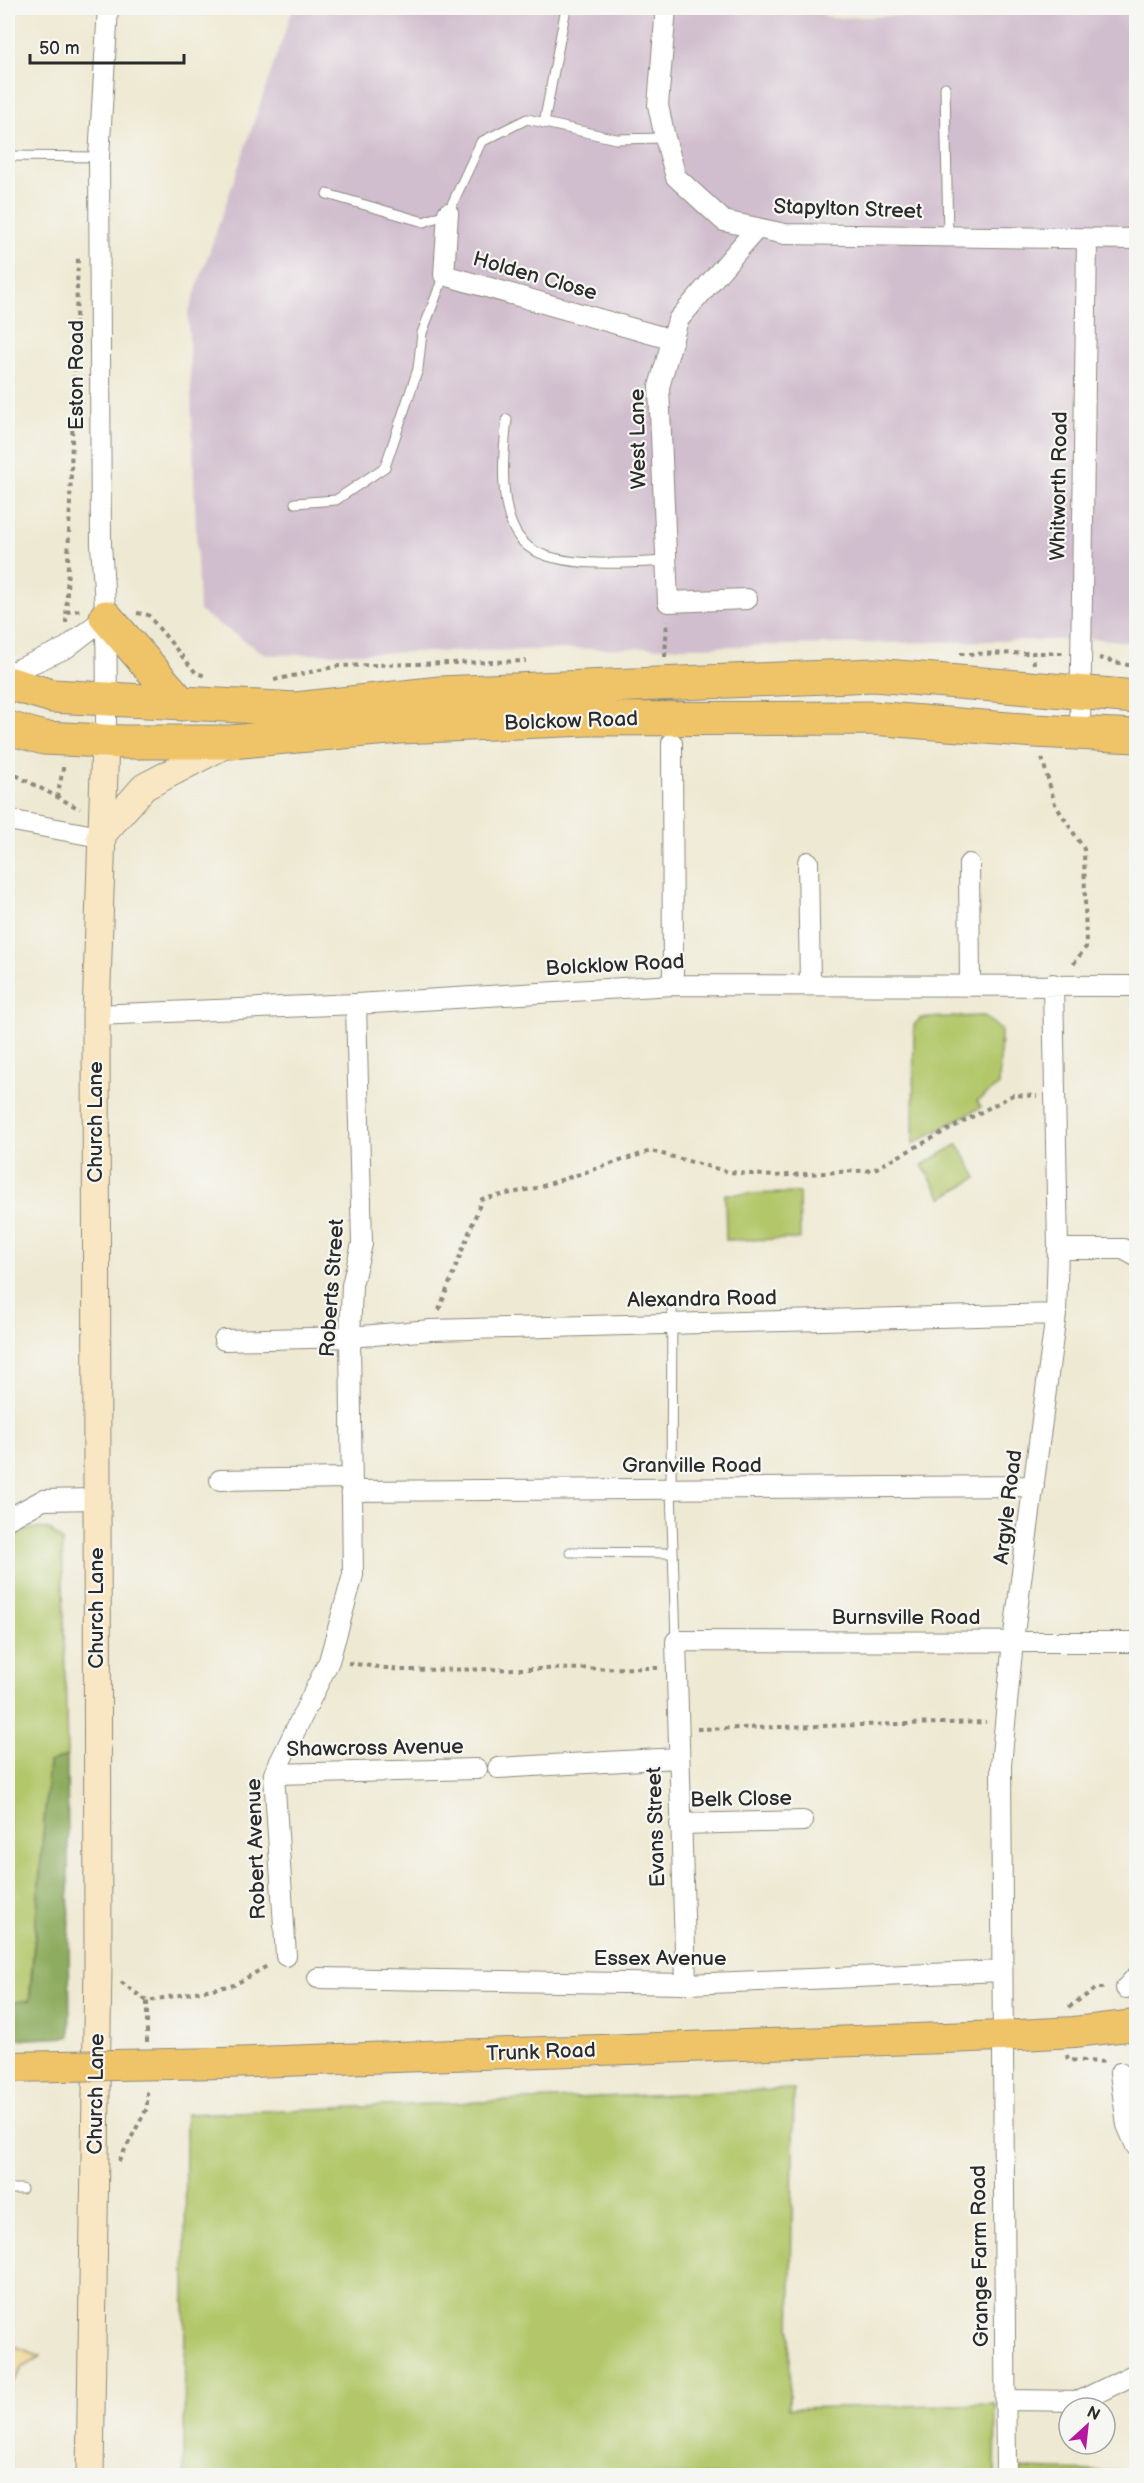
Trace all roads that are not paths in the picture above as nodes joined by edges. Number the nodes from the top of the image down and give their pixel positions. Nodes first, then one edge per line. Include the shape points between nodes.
1 (108, 8) edge
2 (566, 8) edge
3 (666, 8) edge
4 (945, 87) dead end
5 (544, 123) junction
6 (665, 138) junction
7 (8, 156) edge
8 (99, 157) junction
9 (327, 194) dead end
10 (448, 213) junction
11 (757, 228) junction
12 (948, 237) junction
13 (1087, 239) junction
14 (1137, 239) edge
15 (444, 275) junction
16 (673, 340) junction
17 (507, 419) dead end
18 (295, 503) dead end
19 (666, 561) junction
20 (747, 598) dead end
21 (106, 617) junction
22 (8, 674) edge
23 (8, 683) edge
24 (1080, 693) junction
25 (1137, 697) edge
26 (107, 700) junction
27 (182, 704) junction
28 (8, 728) edge
29 (1080, 734) junction
30 (1137, 736) edge
31 (105, 741) junction
32 (230, 742) junction
33 (672, 743) dead end
34 (8, 820) edge
35 (100, 828) junction
36 (808, 862) dead end
37 (969, 864) dead end
38 (810, 984) junction
39 (1053, 984) junction
40 (673, 985) junction
41 (970, 985) junction
42 (1137, 986) edge
43 (356, 1004) junction
44 (96, 1015) junction
45 (1058, 1249) junction
46 (1137, 1256) edge
47 (1056, 1314) junction
48 (671, 1316) junction
49 (350, 1336) junction
50 (224, 1340) dead end
51 (220, 1480) dead end
52 (351, 1484) junction
53 (1034, 1486) junction
54 (671, 1489) junction
55 (95, 1499) junction
56 (8, 1520) edge
57 (570, 1552) dead end
58 (673, 1553) junction
59 (352, 1575) joint
60 (676, 1641) junction
61 (1013, 1641) junction
62 (1137, 1642) edge
63 (678, 1758) junction
64 (498, 1768) dead end
65 (477, 1769) dead end
66 (274, 1774) junction
67 (803, 1821) dead end
68 (680, 1824) junction
69 (286, 1956) dead end
70 (1002, 1971) junction
71 (318, 1978) dead end
72 (686, 1984) junction
73 (1137, 2025) edge
74 (1074, 2032) junction
75 (1002, 2036) junction
76 (1137, 2038) edge
77 (8, 2067) edge
78 (1120, 2073) dead end
79 (1137, 2146) edge
80 (8, 2189) edge
81 (22, 2189) dead end
82 (1131, 2376) dead end
83 (1006, 2400) junction
84 (90, 2475) edge
85 (1006, 2475) edge

1 - 8 street, Eston Road
2 - 5 lane
3 - 6 street, Stapylton Street via 658,105
4 - 12 lane
5 - 6 lane via 616,139
5 - 10 lane via 526,119 481,142
6 - 11 street, Stapylton Street via 676,177 724,220
7 - 8 lane
8 - 21 street, Eston Road via 100,545
9 - 10 lane via 424,222
10 - 15 street, Holden Close
11 - 12 street, Stapylton Street via 785,234
11 - 16 street, West Lane via 678,320
12 - 13 street, Stapylton Street
13 - 14 street, Stapylton Street
13 - 24 street, Whitworth Road
15 - 16 street, Holden Close
15 - 18 lane via 422,333 418,369 385,466 336,500
16 - 19 street, West Lane via 659,387
17 - 19 lane via 502,468 510,519 523,543 544,556 600,564
19 - 20 street, West Lane via 668,602
21 - 22 street via 66,648
21 - 26 street, Eston Road
21 - 27 highway
23 - 26 highway, Bolckow Road via 52,696
24 - 25 highway, Bolckow Road
24 - 27 highway, Bolckow Road via 874,675 440,693 296,709
24 - 29 street, Whitworth Road
26 - 27 highway, Bolckow Road
26 - 31 street, Eston Road
28 - 31 highway, Bolckow Road via 44,738
29 - 30 highway, Bolckow Road
29 - 32 highway, Bolckow Road via 872,718 588,719 400,727
31 - 32 highway, Bolckow Road
31 - 35 street, Church Lane
32 - 35 street via 144,787
33 - 40 street
34 - 35 street
35 - 44 street, Church Lane
36 - 38 street
37 - 41 street
38 - 40 street, Bolcklow Road
38 - 41 street, Bolcklow Road
39 - 41 street, Bolcklow Road
39 - 42 street, Bolcklow Road
39 - 45 street, Argyle Road
40 - 43 street, Bolcklow Road
43 - 44 street, Bolcklow Road
43 - 49 street, Roberts Street via 362,1244 352,1285
44 - 55 street, Church Lane
45 - 46 street via 1123,1249
45 - 47 street, Argyle Road
47 - 48 street, Alexandra Road
47 - 53 street, Argyle Road
48 - 49 street, Alexandra Road
48 - 54 lane
49 - 50 street, Alexandra Road
49 - 52 street, Roberts Street
51 - 52 street, Granville Road
52 - 54 street, Granville Road
52 - 59 street, Roberts Street
53 - 54 street, Granville Road
53 - 61 street, Argyle Road
54 - 58 lane
55 - 56 street via 43,1500
55 - 84 street, Church Lane via 98,1965
57 - 58 lane
58 - 60 lane
59 - 66 street, Robert Avenue via 329,1661
60 - 61 street, Burnsville Road
60 - 63 street, Evans Street
61 - 62 street, Burnsville Road
61 - 70 street, Argyle Road via 1001,1765
63 - 64 street
63 - 68 street, Evans Street
65 - 66 street, Shawcross Avenue
66 - 69 street, Robert Avenue
67 - 68 street, Belk Close
68 - 72 street, Evans Street
70 - 72 street, Essex Avenue
70 - 75 street, Argyle Road
71 - 72 street, Essex Avenue
73 - 74 main road
74 - 75 main road, Trunk Road
74 - 76 main road
75 - 77 main road, Trunk Road, bridge
75 - 83 street, Grange Farm Road
78 - 79 street via 1127,2125
80 - 81 lane
82 - 83 street via 1080,2401
83 - 85 street, Grange Farm Road

